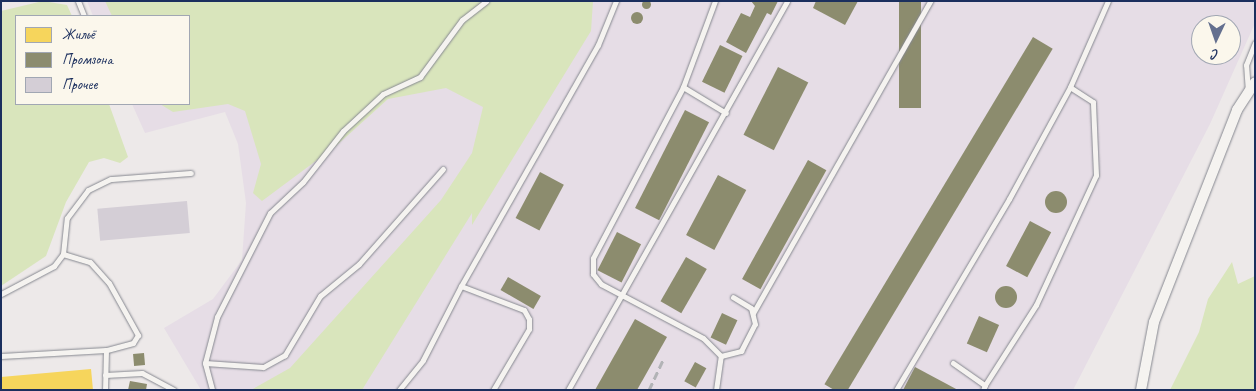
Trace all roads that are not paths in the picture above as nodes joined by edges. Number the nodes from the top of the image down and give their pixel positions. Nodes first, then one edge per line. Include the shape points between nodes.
1 (78, 1) edge
2 (486, 1) edge
3 (616, 1) edge
4 (715, 1) edge
5 (787, 1) edge
6 (930, 1) edge
7 (1108, 1) edge
8 (84, 15) edge
9 (1255, 43) edge
10 (1255, 82) edge
11 (682, 86) junction
12 (1070, 87) junction
13 (1248, 92) junction
14 (726, 113) junction
15 (442, 169) dead end
16 (191, 173) dead end
17 (63, 254) junction
18 (461, 286) junction
19 (1, 294) edge
20 (620, 295) junction
21 (733, 297) dead end
22 (753, 313) junction
23 (106, 350) junction
24 (1, 356) edge
25 (721, 356) junction
26 (205, 363) junction
27 (953, 363) dead end
28 (106, 375) junction
29 (984, 387) edge
30 (105, 390) edge
31 (174, 390) edge
32 (212, 390) edge
33 (399, 390) edge
34 (493, 390) edge
35 (568, 390) edge
36 (716, 390) edge
37 (896, 390) edge
38 (1141, 390) edge

1 - 8 lane
2 - 26 lane via 462,20 420,77 383,94 343,130 303,182 270,213 217,318
3 - 18 lane via 598,45
4 - 11 lane
5 - 14 lane
6 - 22 lane
7 - 12 lane
9 - 13 lane via 1246,65
10 - 13 street
11 - 14 lane
11 - 20 lane via 594,258 593,274
12 - 29 lane via 1093,102 1096,175 1036,305
12 - 37 lane
13 - 38 street via 1154,322
14 - 20 lane
15 - 26 lane via 371,251 320,296 285,355 263,367
16 - 17 lane via 112,179 88,190 67,218
17 - 19 lane via 54,266
17 - 23 lane via 90,262 136,324 138,335 133,343
18 - 33 lane via 423,360
18 - 34 lane via 524,310 529,319 529,329
20 - 25 lane via 703,338
20 - 35 lane
21 - 22 lane via 745,302
22 - 25 lane via 752,333 740,351
23 - 24 lane
23 - 28 lane
25 - 36 lane
26 - 32 lane
27 - 29 lane
28 - 30 lane
28 - 31 lane via 142,373

